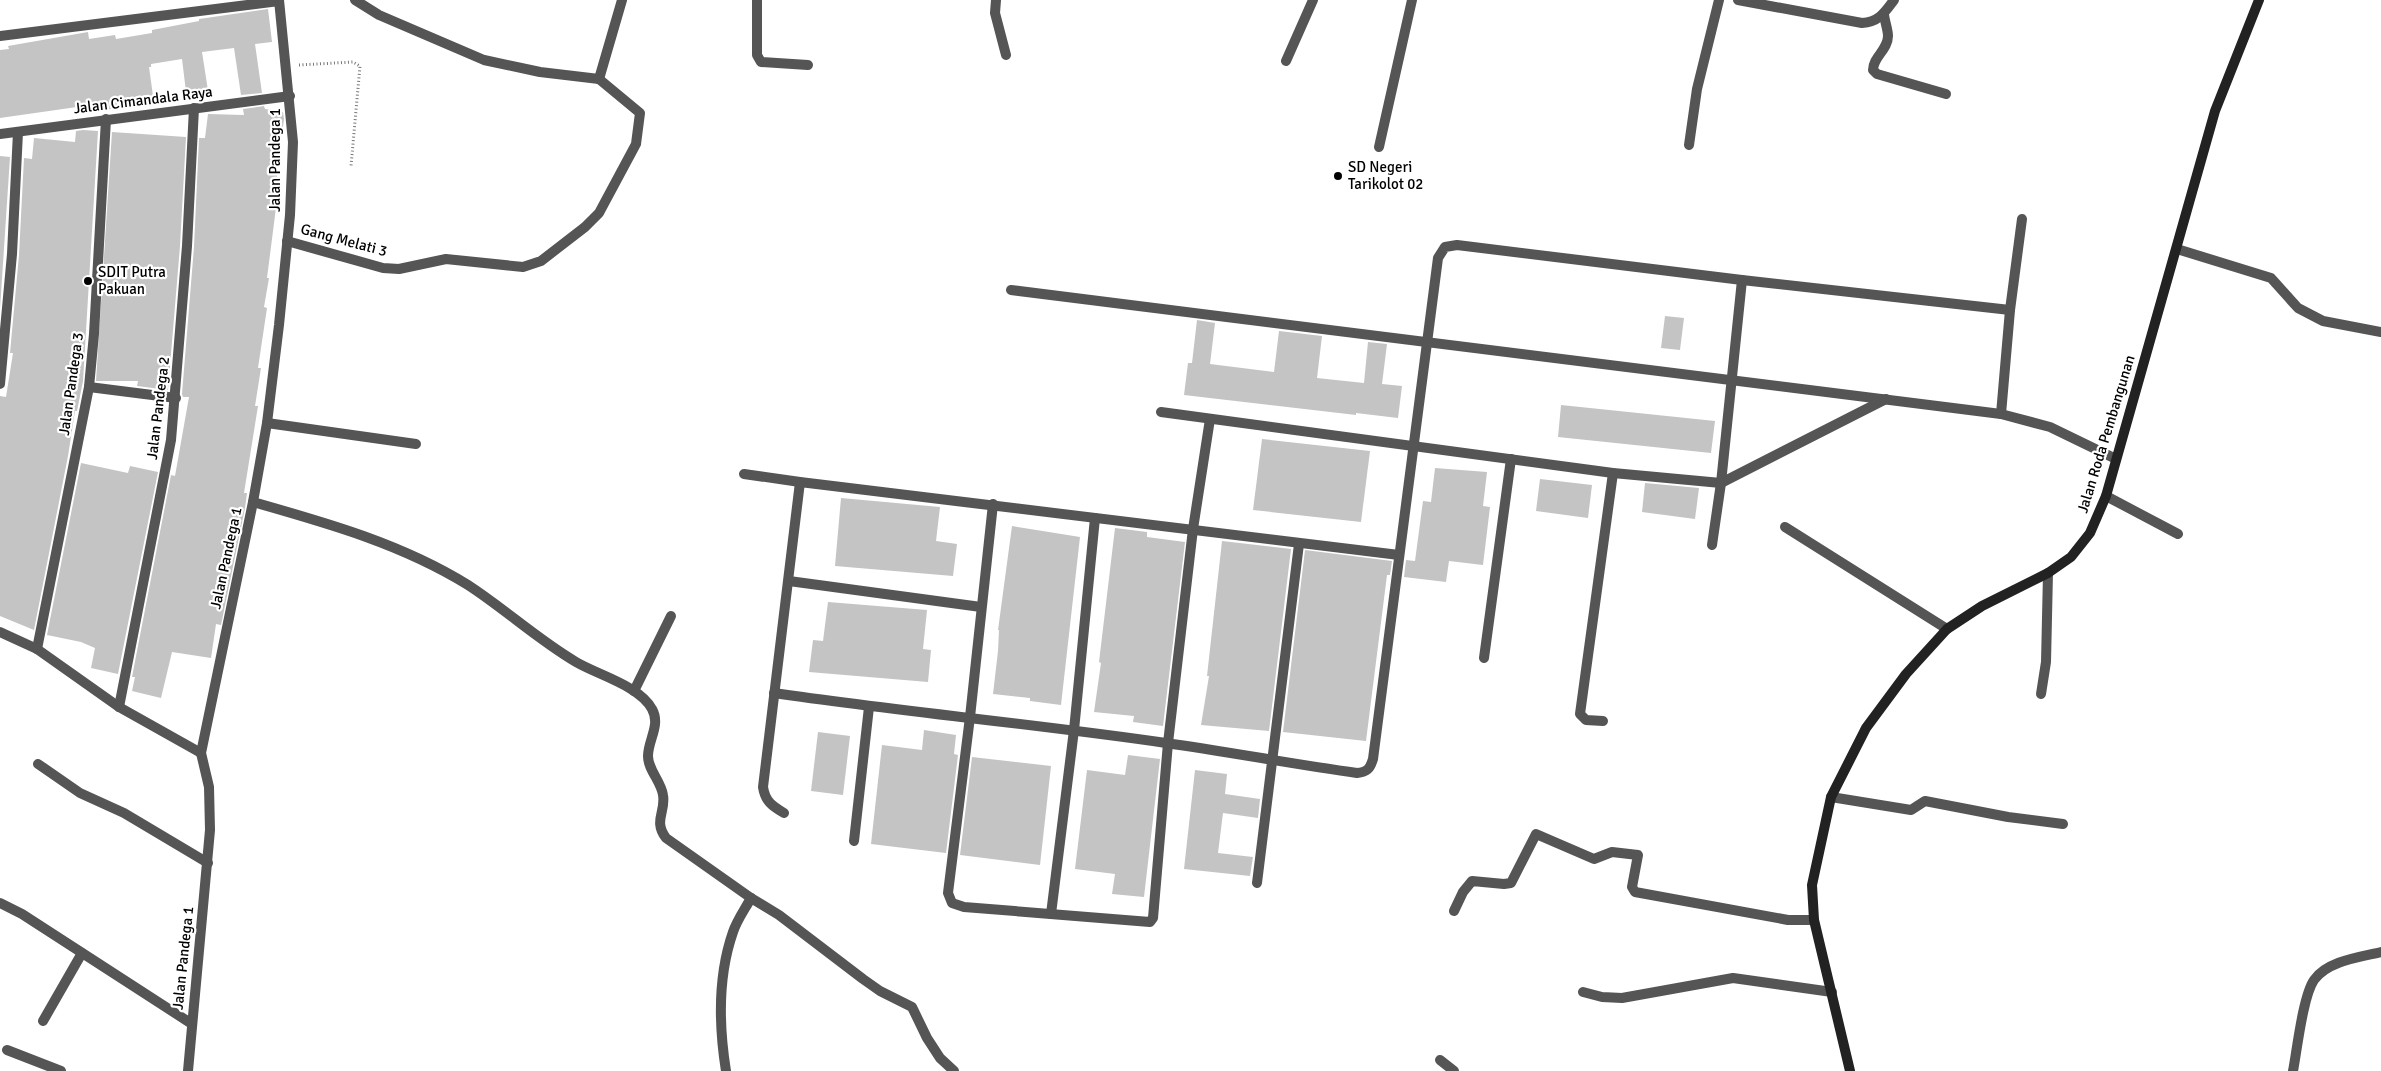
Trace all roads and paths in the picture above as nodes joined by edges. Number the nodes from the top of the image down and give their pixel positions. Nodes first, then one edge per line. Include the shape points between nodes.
1 (279, 0) edge
2 (355, 0) edge
3 (622, 0) edge
4 (757, 0) edge
5 (996, 0) edge
6 (1313, 0) edge
7 (1412, 0) edge
8 (1719, 0) edge
9 (1738, 0) edge
10 (1894, 0) edge
11 (2259, 0) edge
12 (1884, 15) junction
13 (0, 36) edge
14 (1006, 55) dead end
15 (1286, 61) dead end
16 (808, 64) dead end
17 (286, 66) junction
18 (599, 79) junction
19 (1946, 94) dead end
20 (290, 96) junction
21 (194, 108) junction
22 (106, 119) junction
23 (18, 132) junction
24 (0, 134) edge
25 (1689, 145) dead end
26 (1379, 147) dead end
27 (351, 166) dead end
28 (2022, 219) dead end
29 (288, 241) junction
30 (2177, 249) junction
31 (1742, 280) junction
32 (1011, 290) dead end
33 (2010, 310) junction
34 (2381, 332) edge
35 (1428, 341) junction
36 (1732, 381) junction
37 (0, 384) edge
38 (89, 387) junction
39 (176, 398) junction
40 (1886, 400) junction
41 (1161, 412) dead end
42 (2001, 414) junction
43 (1210, 419) junction
44 (267, 423) junction
45 (416, 444) dead end
46 (1414, 446) junction
47 (1511, 459) junction
48 (2116, 459) junction
49 (1613, 473) junction
50 (744, 474) dead end
51 (800, 482) junction
52 (1721, 483) junction
53 (2106, 496) junction
54 (253, 502) junction
55 (993, 504) junction
56 (1095, 518) junction
57 (1786, 527) dead end
58 (1194, 529) junction
59 (2178, 534) dead end
60 (1299, 544) junction
61 (1712, 545) dead end
62 (1399, 555) junction
63 (2048, 573) junction
64 (789, 581) junction
65 (981, 607) junction
66 (672, 616) dead end
67 (1947, 629) junction
68 (0, 632) edge
69 (37, 649) junction
70 (1484, 658) dead end
71 (634, 691) junction
72 (774, 693) junction
73 (2041, 694) dead end
74 (119, 707) junction
75 (869, 707) junction
76 (970, 717) junction
77 (1603, 722) dead end
78 (1074, 730) junction
79 (1168, 743) junction
80 (201, 752) junction
81 (1271, 761) junction
82 (38, 764) dead end
83 (1831, 797) junction
84 (784, 813) dead end
85 (2063, 824) dead end
86 (854, 841) dead end
87 (208, 863) junction
88 (1258, 883) dead end
89 (751, 898) junction
90 (0, 903) edge
91 (1454, 911) dead end
92 (1051, 914) junction
93 (1814, 920) junction
94 (2381, 952) edge
95 (82, 953) junction
96 (1583, 992) dead end
97 (1832, 992) junction
98 (42, 1021) dead end
99 (192, 1024) junction
100 (7, 1050) dead end
101 (1440, 1060) dead end
102 (61, 1071) edge
103 (188, 1071) edge
104 (726, 1071) edge
105 (954, 1071) edge
106 (1454, 1071) edge
107 (1850, 1071) edge
108 (2293, 1071) edge

1 - 13 street
1 - 17 street, Jalan Pandega 1
2 - 18 street via 379,15 484,60 540,72
3 - 18 street
4 - 16 street via 757,55 761,62
5 - 14 street via 995,13
6 - 15 street
7 - 26 street
8 - 25 street via 1697,89
9 - 12 street via 1862,23 1875,21
10 - 12 street
11 - 30 street, Jalan Roda Pembangunan via 2215,111
12 - 19 street via 1888,37 1873,62 1873,70 1877,74
17 - 20 street, Jalan Pandega 1
17 - 27 path via 353,62 360,66
18 - 29 street, Gang Melati 3 via 640,113 638,138 599,213 540,261 523,267 446,259 399,269 383,268
20 - 21 street, Jalan Cimandala Raya
20 - 29 street, Jalan Pandega 1 via 293,142
21 - 22 street, Jalan Cimandala Raya
21 - 39 street, Jalan Pandega 2
22 - 23 street, Jalan Cimandala Raya
22 - 38 street, Jalan Pandega 3
23 - 24 street, Jalan Cimandala Raya
23 - 37 street via 12,254
28 - 33 street
29 - 44 street, Jalan Pandega 1
30 - 34 street via 2271,278 2298,308 2323,321
30 - 48 street, Jalan Roda Pembangunan
31 - 33 street
31 - 35 street via 1457,245 1445,247 1438,258
31 - 36 street
32 - 35 street
33 - 42 street
35 - 36 street
35 - 46 street
36 - 40 street
36 - 52 street
38 - 39 street
38 - 69 street, Jalan Pandega 3
39 - 74 street, Jalan Pandega 2 via 171,440
40 - 42 street
40 - 52 street
41 - 43 street
42 - 48 street via 2050,427
43 - 46 street
43 - 58 street
44 - 45 street
44 - 54 street, Jalan Pandega 1
46 - 47 street
46 - 62 street
47 - 49 street
47 - 70 street
48 - 53 street, Jalan Roda Pembangunan
49 - 52 street
49 - 77 street via 1580,714 1586,720
50 - 51 street
51 - 55 street
51 - 64 street
52 - 61 street
53 - 59 street
53 - 63 street, Jalan Roda Pembangunan via 2090,533 2072,557
54 - 71 street via 338,526 407,553 468,585 577,663
54 - 80 street, Jalan Pandega 1
55 - 56 street
55 - 65 street
56 - 58 street
56 - 78 street
57 - 67 street
58 - 60 street
58 - 79 street
60 - 62 street
60 - 81 street
62 - 81 street via 1370,767 1357,773
63 - 67 street, Jalan Roda Pembangunan via 1982,606
63 - 73 street via 2046,662
64 - 65 street
64 - 72 street
65 - 76 street
66 - 71 street
67 - 83 street, Jalan Roda Pembangunan via 1906,674 1866,728
68 - 69 street
69 - 74 street
71 - 89 street via 646,700 656,722 648,756 663,794 661,831 666,838
72 - 75 street
72 - 84 street via 763,787 768,802
74 - 80 street
75 - 76 street
75 - 86 street
76 - 78 street
76 - 92 street via 948,894 952,903 964,907
78 - 79 street
78 - 92 street
79 - 81 street
79 - 92 street via 1152,921
80 - 87 street, Jalan Pandega 1 via 210,787
81 - 88 street
82 - 87 street via 80,793 124,813
83 - 85 street via 1911,810 1925,801
83 - 93 street, Jalan Roda Pembangunan via 1812,885
87 - 99 street, Jalan Pandega 1
89 - 104 street via 728,950 721,1017
89 - 105 street via 779,914 868,983 912,1007 940,1058
90 - 95 street
91 - 93 street via 1472,881 1511,883 1536,834 1594,859 1612,852 1638,856 1632,887 1635,892 1788,920
93 - 97 street, Jalan Roda Pembangunan
94 - 108 street via 2343,962 2314,980
95 - 98 street
95 - 99 street
96 - 97 street via 1622,998 1733,978
97 - 107 street, Jalan Roda Pembangunan
99 - 103 street
100 - 102 street
101 - 106 street

